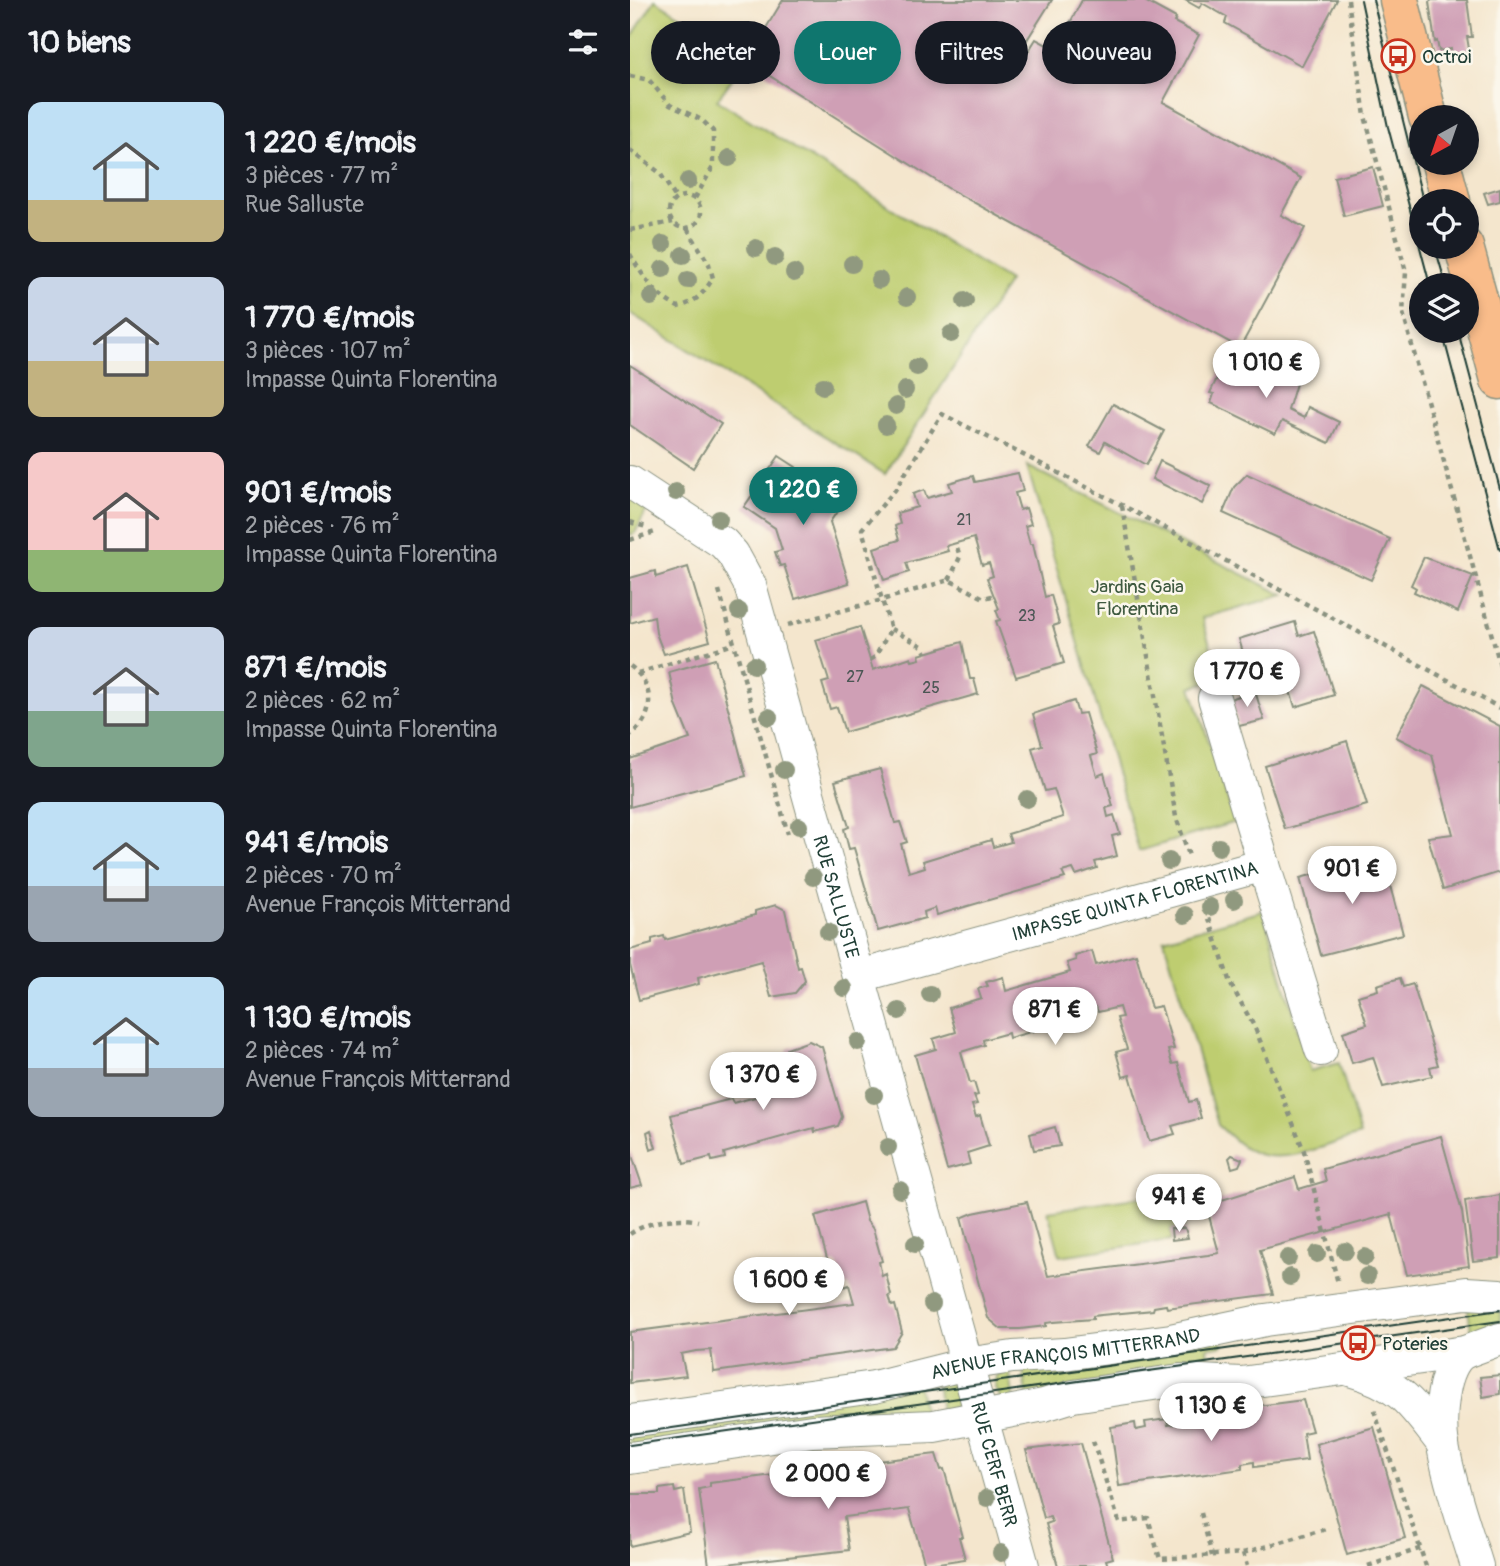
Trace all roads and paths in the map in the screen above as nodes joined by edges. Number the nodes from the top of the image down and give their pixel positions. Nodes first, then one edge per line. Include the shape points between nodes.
1 (1348, 0) edge
2 (1399, 0) edge
3 (630, 76) edge
4 (1426, 105) edge
5 (630, 150) edge
6 (677, 200) junction
7 (694, 200) junction
8 (673, 222) junction
9 (687, 228) junction
10 (630, 230) edge
11 (630, 254) edge
12 (1467, 259) edge
13 (1500, 380) edge
14 (630, 482) edge
15 (1122, 505) junction
16 (956, 544) dead end
17 (716, 580) dead end
18 (949, 580) junction
19 (992, 596) dead end
20 (882, 600) junction
21 (891, 629) junction
22 (764, 632) junction
23 (926, 653) dead end
24 (870, 660) dead end
25 (1500, 665) edge
26 (630, 666) edge
27 (638, 673) junction
28 (1214, 698) dead end
29 (1500, 708) edge
30 (630, 735) edge
31 (1264, 865) junction
32 (1198, 883) junction
33 (860, 976) junction
34 (1321, 1050) dead end
35 (698, 1221) dead end
36 (630, 1234) edge
37 (1341, 1293) dead end
38 (1500, 1296) edge
39 (1500, 1339) edge
40 (1465, 1352) junction
41 (966, 1364) junction
42 (1345, 1368) junction
43 (1373, 1406) dead end
44 (981, 1416) junction
45 (630, 1421) edge
46 (1093, 1441) dead end
47 (1443, 1444) junction
48 (630, 1458) edge
49 (1201, 1513) dead end
50 (1326, 1529) dead end
51 (1422, 1548) junction
52 (1243, 1553) junction
53 (1212, 1556) junction
54 (1023, 1566) edge
55 (1247, 1566) edge
56 (1368, 1566) edge
57 (1426, 1566) edge
58 (1476, 1566) edge

1 - 25 path via 1365,116 1406,272 1404,313
2 - 4 main road
3 - 7 path via 649,80 670,104 713,131 713,167
5 - 6 path via 660,173
6 - 7 path
6 - 8 path via 670,210
7 - 9 path via 700,217
8 - 9 path
8 - 10 path
9 - 11 path via 713,278 688,304 678,307 669,303
12 - 13 main road
14 - 22 street, RUE SALLUSTE via 710,533 733,554 750,585
15 - 20 path via 942,414 895,490 862,529
15 - 29 path
15 - 32 path via 1176,817
16 - 18 path via 960,557
17 - 27 path via 734,643
18 - 19 path via 985,598
18 - 20 path
20 - 21 path
20 - 22 path
21 - 23 path via 922,646
21 - 24 path
22 - 33 street, RUE SALLUSTE
26 - 27 path
27 - 30 path via 647,685 649,711
28 - 31 street
31 - 32 street, IMPASSE QUINTA FLORENTINA
31 - 34 street, IMPASSE QUINTA FLORENTINA
32 - 33 street, IMPASSE QUINTA FLORENTINA
32 - 37 path via 1230,983 1255,1028 1304,1151
33 - 41 street, RUE SALLUSTE
35 - 36 path via 682,1217
38 - 41 street, AVENUE FRANÇOIS MITTERRAND via 1466,1293 1265,1320 1171,1340
39 - 40 street
40 - 42 street
40 - 47 street via 1452,1362 1445,1382
41 - 44 street, RUE CERF BERR
41 - 45 street, AVENUE FRANÇOIS MITTERRAND via 874,1387
42 - 44 street via 1241,1383 1180,1380
42 - 47 street via 1380,1378 1398,1390
43 - 51 path
44 - 48 street via 934,1426 813,1431
44 - 54 street, RUE CERF BERR
46 - 53 path via 1119,1522 1148,1518 1160,1559
47 - 58 street
49 - 53 path
50 - 52 path
51 - 56 path
51 - 57 path
52 - 53 path
52 - 55 path

